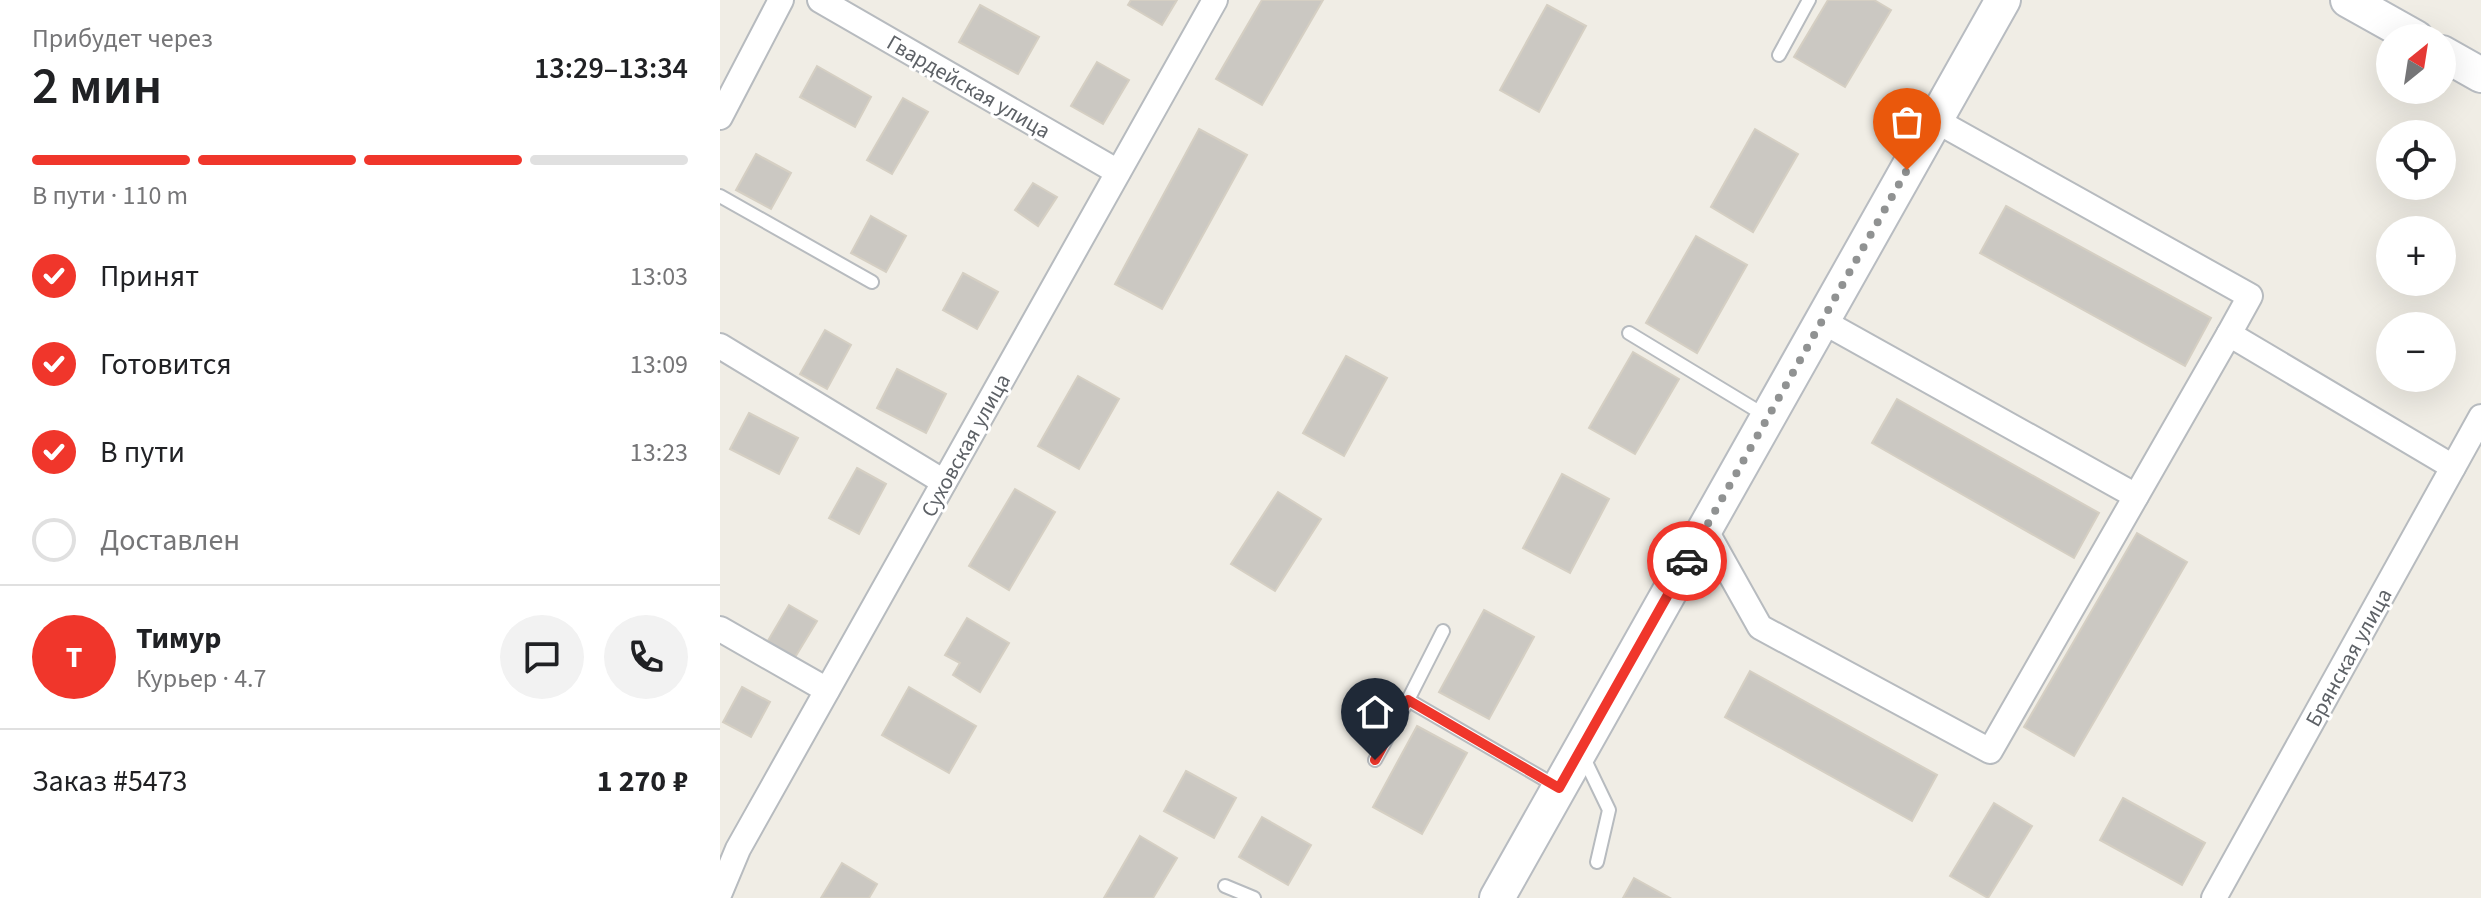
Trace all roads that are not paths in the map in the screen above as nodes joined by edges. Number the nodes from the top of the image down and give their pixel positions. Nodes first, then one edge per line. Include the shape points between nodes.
1 (781, 0) edge
2 (820, 0) edge
3 (1215, 0) edge
4 (1809, 0) edge
5 (2003, 0) edge
6 (2348, 0) edge
7 (2391, 24) edge
8 (1779, 55) dead end
9 (2456, 61) edge
10 (2481, 75) edge
11 (720, 117) edge
12 (1935, 120) junction
13 (1118, 172) junction
14 (720, 196) edge
15 (872, 282) dead end
16 (1822, 321) junction
17 (1629, 333) dead end
18 (2229, 334) junction
19 (720, 346) edge
20 (1768, 417) junction
21 (2481, 417) edge
22 (2453, 467) junction
23 (944, 482) junction
24 (2136, 496) junction
25 (1705, 529) junction
26 (720, 629) edge
27 (1443, 631) dead end
28 (827, 690) junction
29 (1408, 700) junction
30 (1580, 750) junction
31 (1375, 760) dead end
32 (1559, 788) junction
33 (1597, 862) dead end
34 (1225, 886) dead end
35 (720, 892) edge
36 (1254, 898) edge
37 (1497, 898) edge
38 (2214, 898) edge

1 - 11 street
2 - 13 street, Гвардейская улица
3 - 13 street, Суховская улица
4 - 8 lane
5 - 12 street
6 - 7 street
9 - 10 street
12 - 16 street
12 - 18 street via 2250,296
13 - 23 street, Суховская улица
14 - 15 lane
16 - 20 street
16 - 24 street
17 - 20 lane
18 - 22 street
18 - 24 street
19 - 23 street
20 - 25 street
21 - 22 street, Брянская улица
22 - 38 street, Брянская улица
23 - 28 street, Суховская улица
24 - 25 street via 1990,751 1760,627
25 - 30 street
26 - 28 street
27 - 29 lane
28 - 35 street, Суховская улица via 738,849
29 - 31 lane
29 - 32 lane
30 - 32 street
30 - 33 lane via 1609,810
32 - 37 street
34 - 36 lane

